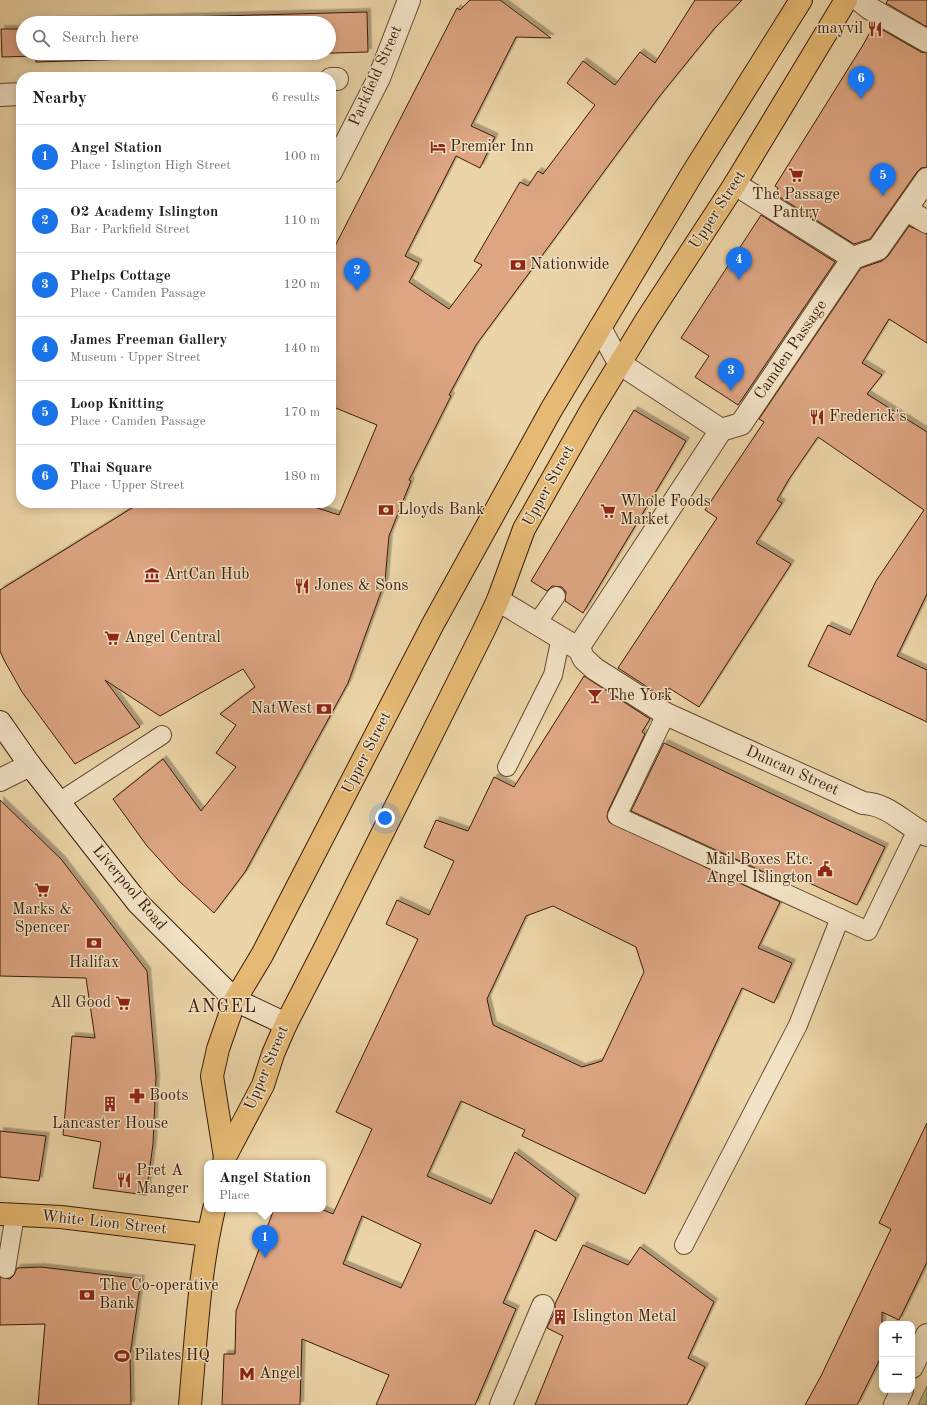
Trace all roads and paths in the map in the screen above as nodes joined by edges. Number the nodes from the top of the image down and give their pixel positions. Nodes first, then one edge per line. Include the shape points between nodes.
1 (409, 0) edge
2 (801, 0) edge
3 (846, 0) edge
4 (859, 0) edge
5 (927, 41) edge
6 (16, 94) edge
7 (0, 95) edge
8 (336, 162) edge
9 (927, 179) edge
10 (735, 184) junction
11 (906, 210) junction
12 (927, 222) edge
13 (853, 258) junction
14 (600, 328) junction
15 (619, 363) junction
16 (721, 430) junction
17 (556, 596) dead end
18 (498, 600) junction
19 (537, 623) junction
20 (560, 638) junction
21 (579, 649) junction
22 (666, 714) junction
23 (0, 722) edge
24 (162, 734) dead end
25 (30, 765) junction
26 (507, 767) dead end
27 (0, 780) edge
28 (59, 802) junction
29 (922, 832) edge
30 (840, 918) junction
31 (235, 1000) junction
32 (286, 1024) junction
33 (225, 1160) edge
34 (213, 1212) edge
35 (8, 1214) edge
36 (208, 1235) junction
37 (684, 1245) dead end
38 (6, 1269) dead end
39 (543, 1306) dead end
40 (927, 1335) edge
41 (915, 1361) edge
42 (901, 1393) edge
43 (190, 1405) edge
44 (501, 1405) edge
45 (895, 1405) edge

1 - 8 street, Parkfield Street via 379,78
2 - 14 highway, Upper Street via 692,174
3 - 10 highway, Upper Street
4 - 5 street
6 - 7 street
9 - 11 street
10 - 13 street
10 - 15 highway, Upper Street
11 - 12 street
11 - 13 street via 878,249
13 - 16 street, Camden Passage via 741,424
14 - 15 street
14 - 31 highway, Upper Street via 551,410 433,624 262,955
15 - 16 street
15 - 18 highway, Upper Street via 524,528
16 - 21 street
17 - 19 lane
18 - 19 street, Duncan Street
18 - 32 highway, Upper Street
19 - 20 street, Duncan Street
20 - 21 street, Duncan Street
20 - 26 lane via 553,675
21 - 22 street, Duncan Street via 584,659 595,669
22 - 29 street, Duncan Street via 864,803 874,804
22 - 30 lane, Duncan Street via 617,816
23 - 25 street, Liverpool Road
24 - 28 lane
25 - 27 street
25 - 28 street, Liverpool Road
28 - 31 street, Liverpool Road via 138,903
29 - 30 lane, Duncan Street via 868,931
30 - 37 lane via 798,1025
31 - 32 street, Liverpool Road
31 - 33 highway, Upper Street via 218,1048 212,1076
32 - 33 highway, Upper Street via 263,1085
34 - 36 highway
35 - 36 highway, White Lion Street via 61,1217
35 - 38 lane
36 - 43 highway via 198,1310
39 - 44 street
40 - 41 street
42 - 45 street

